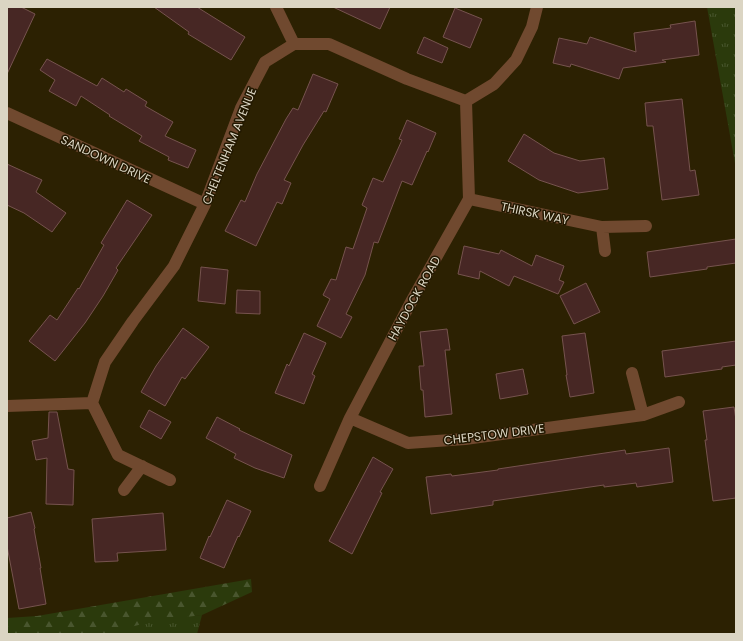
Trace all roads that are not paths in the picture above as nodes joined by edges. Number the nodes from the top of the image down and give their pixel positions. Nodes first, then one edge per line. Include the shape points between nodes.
1 (276, 7) edge
2 (537, 7) edge
3 (294, 44) junction
4 (466, 101) junction
5 (7, 113) edge
6 (469, 199) junction
7 (205, 204) junction
8 (646, 226) dead end
9 (602, 227) junction
10 (605, 251) dead end
11 (632, 373) dead end
12 (679, 402) dead end
13 (92, 403) junction
14 (7, 406) edge
15 (643, 415) junction
16 (350, 418) junction
17 (142, 466) junction
18 (170, 480) dead end
19 (320, 486) dead end
20 (124, 490) dead end

1 - 3 street
2 - 4 street via 532,27 516,60 494,84
3 - 4 street via 329,44 407,79
3 - 7 street, CHELTENHAM AVENUE via 265,62 241,108
4 - 6 street
5 - 7 street, SANDOWN DRIVE
6 - 9 street, THIRSK WAY
6 - 16 street, HAYDOCK ROAD
7 - 13 street, CHELTENHAM AVENUE via 174,266 105,362
8 - 9 street, THIRSK WAY
9 - 10 street
11 - 15 street
12 - 15 street, CHEPSTOW DRIVE
13 - 14 street
13 - 17 street via 118,455
15 - 16 street, CHEPSTOW DRIVE via 465,439 408,443
16 - 19 street, HAYDOCK ROAD
17 - 18 street
17 - 20 street

